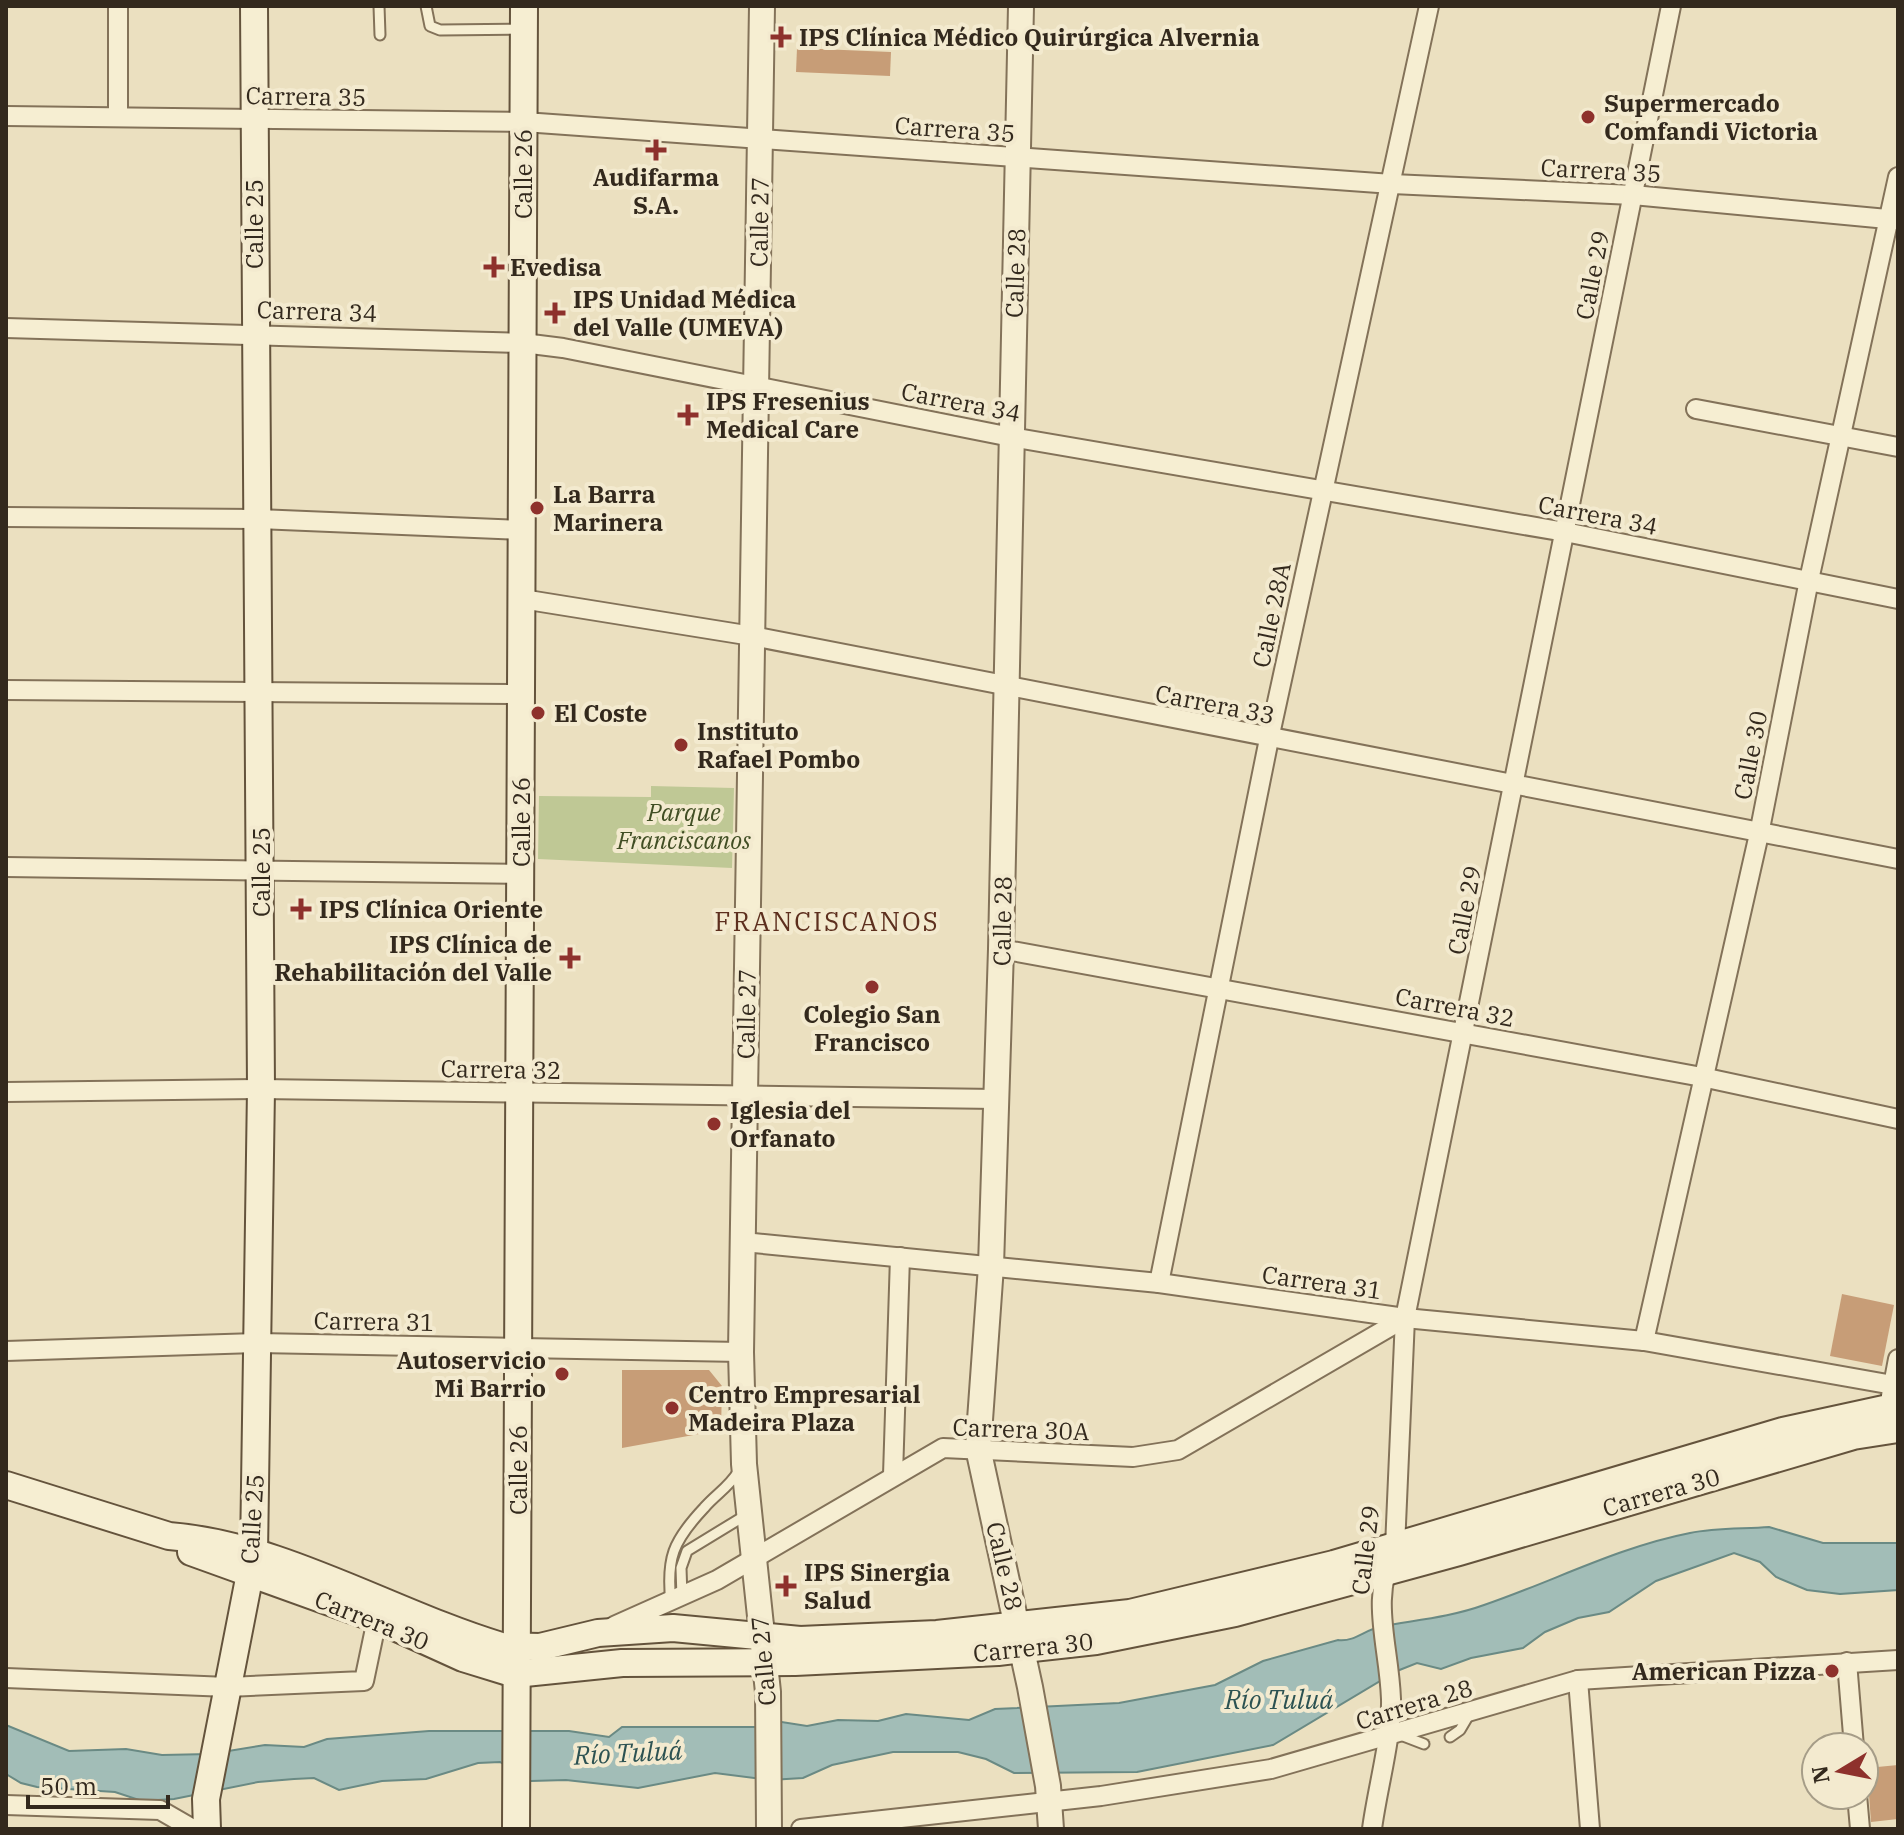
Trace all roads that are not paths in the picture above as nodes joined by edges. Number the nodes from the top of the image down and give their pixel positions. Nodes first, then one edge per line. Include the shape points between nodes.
1 (118, 6) edge
2 (254, 6) edge
3 (379, 6) edge
4 (426, 6) edge
5 (762, 6) edge
6 (1021, 6) edge
7 (1429, 6) edge
8 (1671, 6) edge
9 (524, 17) edge
10 (380, 35) dead end
11 (6, 116) edge
12 (118, 117) junction
13 (254, 119) junction
14 (524, 122) junction
15 (760, 138) junction
16 (1019, 157) junction
17 (1898, 177) edge
18 (1392, 184) junction
19 (1633, 195) junction
20 (1893, 220) edge
21 (6, 328) edge
22 (254, 332) junction
23 (523, 343) junction
24 (756, 386) junction
25 (1696, 409) dead end
26 (1841, 435) junction
27 (1011, 437) junction
28 (1898, 447) edge
29 (1322, 491) junction
30 (6, 517) edge
31 (258, 519) junction
32 (522, 530) junction
33 (1565, 532) junction
34 (1809, 580) junction
35 (522, 599) junction
36 (1898, 599) edge
37 (752, 636) junction
38 (1006, 688) junction
39 (6, 690) edge
40 (261, 692) junction
41 (521, 694) junction
42 (1269, 739) junction
43 (1514, 783) junction
44 (1759, 834) junction
45 (1898, 859) edge
46 (6, 867) edge
47 (261, 871) junction
48 (520, 874) junction
49 (1001, 949) junction
50 (1218, 987) junction
51 (1463, 1033) junction
52 (1702, 1077) junction
53 (261, 1089) junction
54 (6, 1092) edge
55 (519, 1093) junction
56 (745, 1096) junction
57 (996, 1099) junction
58 (1898, 1119) edge
59 (743, 1242) junction
60 (900, 1257) junction
61 (991, 1266) junction
62 (1159, 1283) junction
63 (1405, 1318) junction
64 (1644, 1341) junction
65 (258, 1343) junction
66 (518, 1348) junction
67 (6, 1351) edge
68 (741, 1352) junction
69 (1898, 1359) edge
70 (1893, 1411) edge
71 (978, 1448) junction
72 (744, 1464) junction
73 (893, 1475) junction
74 (6, 1485) edge
75 (748, 1514) junction
76 (1395, 1547) junction
77 (753, 1558) junction
78 (252, 1562) junction
79 (1382, 1573) junction
80 (676, 1600) junction
81 (377, 1619) junction
82 (598, 1633) junction
83 (763, 1635) junction
84 (1021, 1638) junction
85 (1898, 1660) edge
86 (516, 1661) junction
87 (765, 1662) junction
88 (1847, 1662) junction
89 (6, 1678) edge
90 (1578, 1680) junction
91 (226, 1696) junction
92 (1471, 1712) junction
93 (1853, 1731) edge
94 (1392, 1736) junction
95 (1450, 1737) dead end
96 (1424, 1744) dead end
97 (1049, 1794) junction
98 (6, 1805) edge
99 (193, 1829) edge
100 (207, 1829) edge
101 (516, 1829) edge
102 (769, 1829) edge
103 (801, 1829) edge
104 (1051, 1829) edge
105 (1372, 1829) edge
106 (1590, 1829) edge

1 - 12 street
2 - 13 main road, Calle 25
3 - 10 lane
4 - 9 lane via 430,26 440,30
5 - 15 street, Calle 27
6 - 16 street, Calle 28
7 - 18 street, Calle 28A
8 - 19 street, Calle 29
9 - 14 main road, Calle 26
11 - 12 street, Carrera 35
12 - 13 street, Carrera 35
13 - 14 street, Carrera 35
13 - 22 main road, Calle 25
14 - 15 street, Carrera 35
14 - 23 main road, Calle 26
15 - 16 street, Carrera 35
15 - 24 street, Calle 27
16 - 18 street, Carrera 35
16 - 27 street, Calle 28
17 - 20 street, Calle 30
18 - 19 street, Carrera 35
18 - 29 street, Calle 28A
19 - 20 street, Carrera 35
19 - 33 street, Calle 29
20 - 26 street, Calle 30
21 - 22 street, Carrera 34
22 - 23 street, Carrera 34
22 - 31 main road, Calle 25
23 - 24 street, Carrera 34
23 - 32 main road, Calle 26
24 - 27 street, Carrera 34
24 - 37 street, Calle 27
25 - 26 street
26 - 28 street
26 - 34 street, Calle 30
27 - 29 street, Carrera 34
27 - 38 street, Calle 28
29 - 33 street, Carrera 34
29 - 42 street, Calle 28A
30 - 31 street
31 - 32 street
31 - 40 main road, Calle 25
32 - 35 main road, Calle 26
33 - 34 street, Carrera 34
33 - 43 street, Calle 29
34 - 36 street, Carrera 34
34 - 44 street, Calle 30
35 - 37 street, Carrera 33
35 - 41 main road, Calle 26
37 - 38 street, Carrera 33
37 - 56 street, Calle 27
38 - 42 street, Carrera 33
38 - 49 street, Calle 28
39 - 40 street
40 - 41 street
40 - 47 main road, Calle 25
41 - 48 main road, Calle 26
42 - 43 street, Carrera 33
42 - 50 street, Calle 28A
43 - 44 street, Carrera 33
43 - 51 street, Calle 29
44 - 45 street, Carrera 33
44 - 52 street, Calle 30
46 - 47 street
47 - 48 street
47 - 53 main road, Calle 25
48 - 55 main road, Calle 26
49 - 50 street, Carrera 32
49 - 57 street, Calle 28
50 - 51 street, Carrera 32
50 - 62 street, Calle 28A
51 - 52 street, Carrera 32
51 - 63 street, Calle 29
52 - 58 street, Carrera 32
52 - 64 street, Calle 30
53 - 54 street, Carrera 32
53 - 55 street, Carrera 32
53 - 65 main road, Calle 25
55 - 56 street, Carrera 32
55 - 66 main road, Calle 26
56 - 57 street, Carrera 32
56 - 59 street, Calle 27
57 - 61 street, Calle 28
59 - 60 street, Carrera 31
59 - 68 street, Calle 27
60 - 61 street, Carrera 31
60 - 73 street
61 - 62 street, Carrera 31
61 - 71 street, Calle 28
62 - 63 street, Carrera 31
63 - 64 street, Carrera 31
63 - 71 street, Carrera 30A via 1178,1450 1122,1457
63 - 76 street, Calle 29
64 - 70 street, Carrera 31
65 - 66 street, Carrera 31
65 - 67 street, Carrera 31
65 - 78 main road, Calle 25
66 - 68 street, Carrera 31
66 - 86 main road, Calle 26
68 - 72 street, Calle 27
69 - 70 street
70 - 76 main road, Carrera 30 via 1783,1431
70 - 79 main road, Carrera 30 via 1814,1447
71 - 73 street, Carrera 30A via 943,1448
71 - 84 street, Calle 28
72 - 75 street, Calle 27
72 - 80 lane via 670,1553 667,1570
73 - 77 street, Carrera 30A
74 - 78 main road, Carrera 30 via 169,1536 215,1542
75 - 77 street, Calle 27
75 - 80 lane via 687,1551
76 - 79 street, Calle 29
76 - 84 main road, Carrera 30
77 - 80 street, Carrera 30A
77 - 83 street, Calle 27
78 - 81 main road, Carrera 30
78 - 86 main road, Carrera 30 via 489,1642
78 - 91 main road, Calle 25
79 - 84 main road, Carrera 30 via 1192,1623
79 - 94 street, Calle 29
80 - 82 street, Carrera 30A
81 - 86 main road, Carrera 30 via 463,1658
81 - 91 street via 364,1681
82 - 83 main road, Carrera 30 via 673,1628
82 - 86 main road, Carrera 30
83 - 84 main road, Carrera 30 via 800,1640
83 - 87 street, Calle 27
84 - 87 main road, Carrera 30
84 - 97 street, Calle 28
85 - 88 street, Carrera 28
86 - 87 main road, Carrera 30
86 - 101 main road, Calle 26
87 - 102 street, Calle 27
88 - 90 street, Carrera 28
88 - 93 street
89 - 91 street
90 - 92 street, Carrera 28
90 - 106 street
91 - 100 main road, Calle 25 via 206,1799
92 - 94 street, Carrera 28
92 - 95 lane
94 - 96 lane
94 - 97 street, Carrera 28 via 1271,1769
94 - 105 street, Calle 29
97 - 103 street, Carrera 28
97 - 104 street, Calle 28
98 - 99 street via 160,1810

